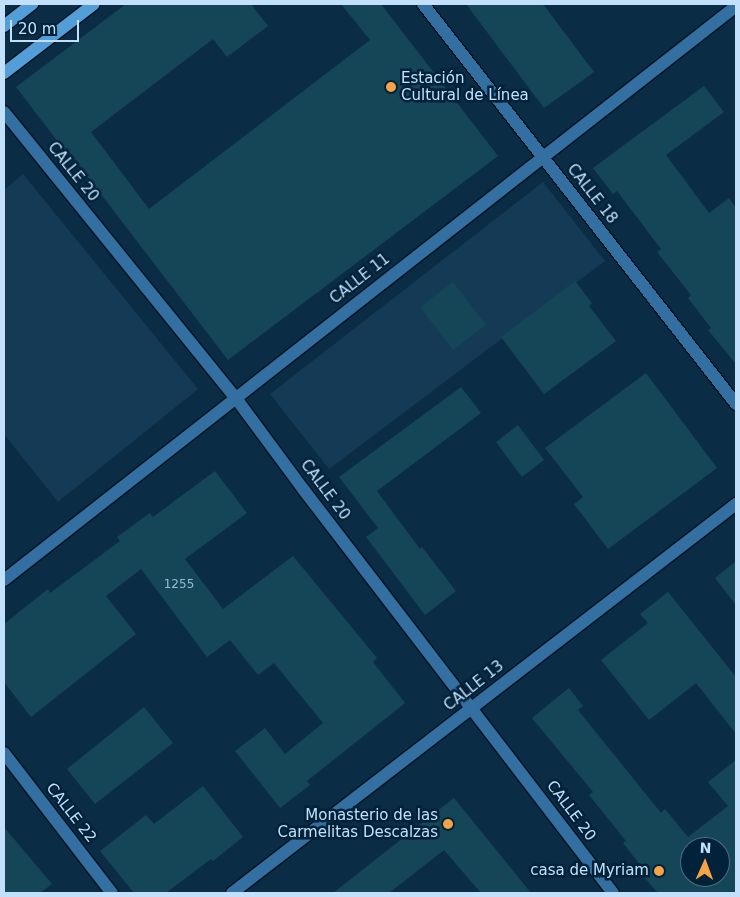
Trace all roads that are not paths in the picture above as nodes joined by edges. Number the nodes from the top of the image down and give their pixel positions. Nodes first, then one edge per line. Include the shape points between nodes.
1 (32, 4) edge
2 (94, 4) edge
3 (423, 4) edge
4 (736, 6) edge
5 (4, 26) edge
6 (4, 73) edge
7 (4, 112) edge
8 (542, 158) junction
9 (235, 397) junction
10 (736, 404) edge
11 (736, 504) edge
12 (4, 580) edge
13 (472, 708) junction
14 (4, 753) edge
15 (112, 893) edge
16 (232, 893) edge
17 (613, 893) edge

1 - 5 main road
2 - 6 main road
3 - 8 street, CALLE 18
4 - 8 street, CALLE 11
7 - 9 street, CALLE 20
8 - 9 street, CALLE 11
8 - 10 street, CALLE 18
9 - 12 street, CALLE 11
9 - 13 street, CALLE 20
11 - 13 street, CALLE 13
13 - 16 street, CALLE 13
13 - 17 street, CALLE 20
14 - 15 street, CALLE 22

